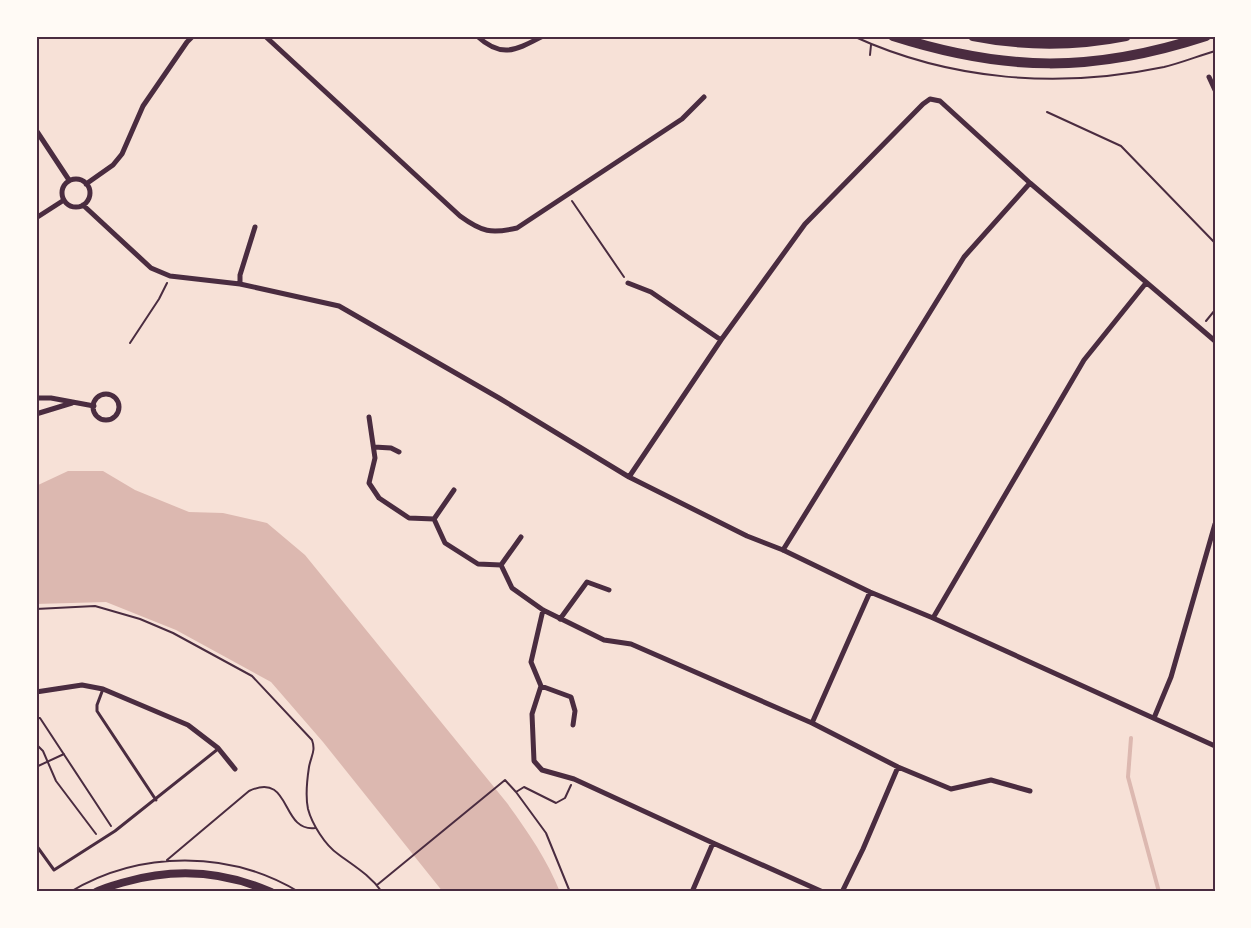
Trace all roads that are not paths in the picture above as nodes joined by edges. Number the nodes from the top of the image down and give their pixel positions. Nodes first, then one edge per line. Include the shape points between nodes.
1 (193, 36) edge
2 (265, 36) edge
3 (478, 36) edge
4 (543, 36) edge
5 (893, 36) edge
6 (973, 36) edge
7 (1126, 36) edge
8 (1206, 36) edge
9 (1209, 77) dead end
10 (1215, 90) edge
11 (704, 97) dead end
12 (36, 130) edge
13 (69, 180) junction
14 (1030, 183) junction
15 (86, 184) junction
16 (64, 200) junction
17 (83, 205) junction
18 (36, 218) edge
19 (254, 227) dead end
20 (628, 283) road end
21 (240, 284) junction
22 (1146, 284) junction
23 (722, 340) junction
24 (1215, 341) edge
25 (36, 398) edge
26 (73, 403) junction
27 (94, 406) junction
28 (36, 414) edge
29 (369, 417) dead end
30 (374, 447) junction
31 (399, 452) dead end
32 (629, 477) junction
33 (454, 490) dead end
34 (434, 519) junction
35 (1215, 524) edge
36 (521, 537) dead end
37 (783, 550) junction
38 (501, 565) junction
39 (610, 590) dead end
40 (870, 592) junction
41 (543, 610) junction
42 (933, 618) junction
43 (560, 619) junction
44 (540, 686) junction
45 (103, 689) junction
46 (36, 692) edge
47 (1154, 718) junction
48 (812, 723) junction
49 (572, 725) dead end
50 (1215, 746) edge
51 (218, 748) junction
52 (898, 767) junction
53 (235, 769) dead end
54 (1030, 791) dead end
55 (156, 800) junction
56 (713, 843) junction
57 (36, 845) edge
58 (96, 892) edge
59 (272, 892) edge
60 (692, 892) edge
61 (823, 892) edge
62 (842, 892) edge

1 - 15 street via 143,106 122,154 113,165
2 - 11 street via 460,216 488,232 518,228 682,119
3 - 4 street via 486,44 502,51 521,48
5 - 8 main road via 988,60 1056,64 1143,54
6 - 7 main road via 1049,44
9 - 10 street
12 - 13 street
13 - 15 street via 78,179
13 - 16 street via 62,189
14 - 22 street
14 - 23 street via 940,101 930,99 805,224
14 - 37 street via 964,258
15 - 17 street via 90,195
16 - 17 street via 72,206
16 - 18 street
17 - 21 street via 150,268 170,276
19 - 21 street
20 - 23 street via 651,292
21 - 32 street via 339,306
22 - 24 street
22 - 42 street via 1084,360
23 - 32 street
25 - 26 street
26 - 27 street
26 - 28 street
27 - 27 street via 97,398 109,394 120,407 117,415 106,420 95,414
29 - 30 street
30 - 31 street
30 - 34 street via 375,458 368,483 379,498 409,518
32 - 37 street via 747,536
33 - 34 street
34 - 38 street via 445,543 478,564
35 - 47 street via 1171,677
36 - 38 street
37 - 40 street
38 - 41 street via 512,588
39 - 43 street via 588,582
40 - 42 street
40 - 48 street
41 - 43 street
41 - 44 street via 531,662
42 - 47 street
43 - 48 street via 604,640 631,644
44 - 49 street via 571,698 575,711
44 - 56 street via 532,714 534,761 542,770 574,778
45 - 46 street via 82,685
45 - 51 street via 188,725
45 - 55 lane via 96,710
47 - 50 street
48 - 52 street
51 - 53 street
51 - 55 lane
52 - 54 street via 951,789 991,780
52 - 62 street
55 - 57 lane via 54,870
56 - 60 street
56 - 61 street
58 - 59 street via 148,876 180,873 221,876

